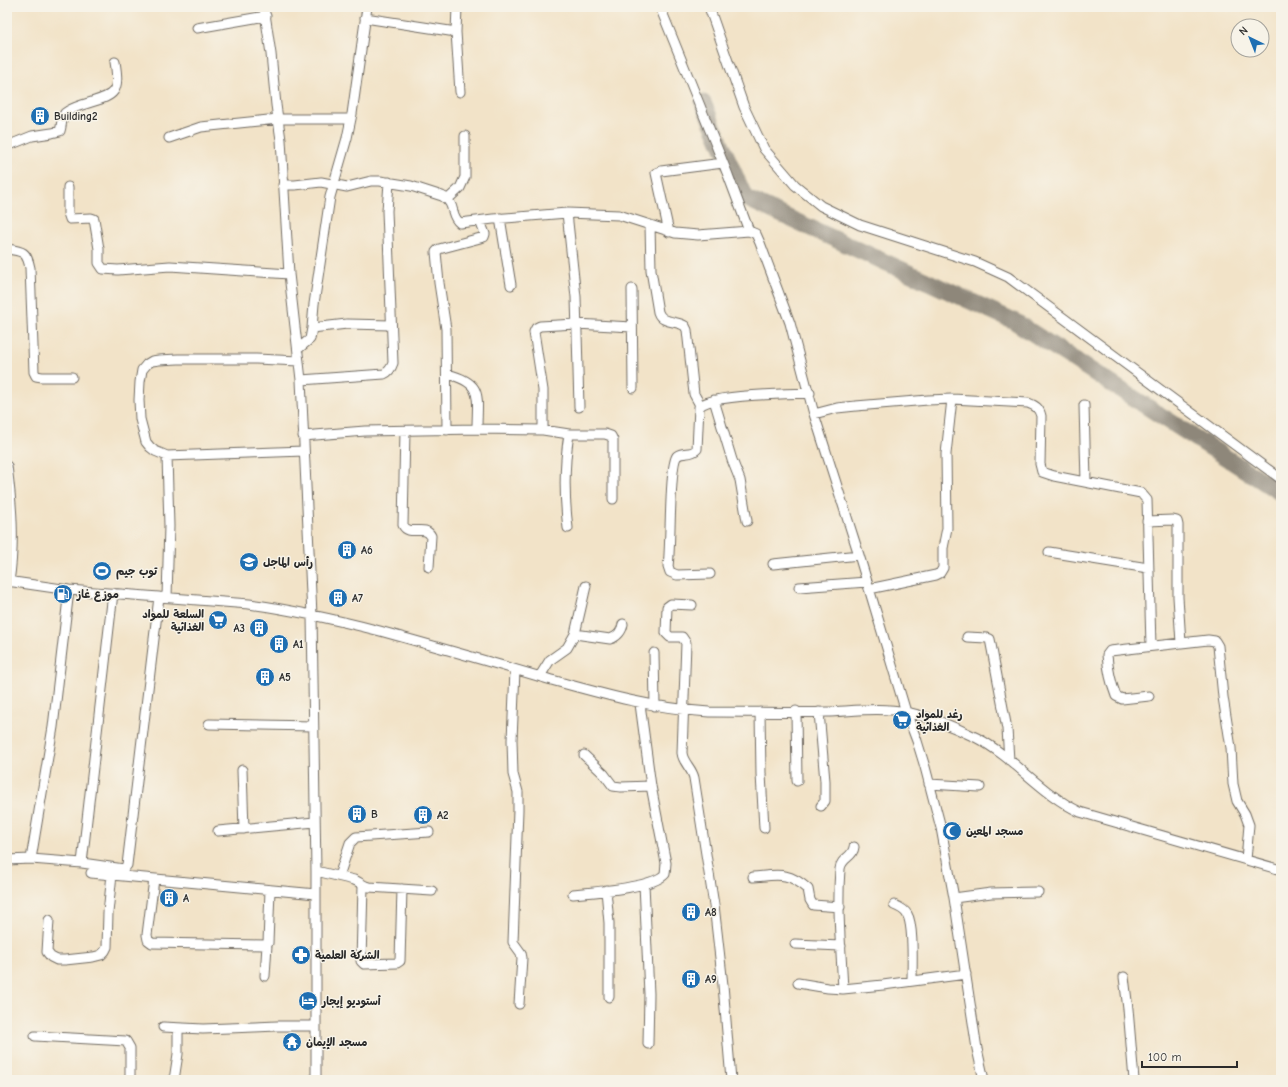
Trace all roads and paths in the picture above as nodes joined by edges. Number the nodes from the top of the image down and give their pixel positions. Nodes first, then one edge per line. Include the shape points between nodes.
1 (367, 7) edge
2 (457, 7) edge
3 (660, 7) edge
4 (709, 7) edge
5 (265, 12) edge
6 (365, 18) junction
7 (197, 28) dead end
8 (456, 32) junction
9 (114, 62) dead end
10 (460, 92) dead end
11 (278, 119) junction
12 (351, 119) junction
13 (465, 136) dead end
14 (169, 138) dead end
15 (7, 146) edge
16 (723, 163) junction
17 (388, 182) junction
18 (333, 184) junction
19 (283, 185) junction
20 (68, 187) dead end
21 (448, 199) junction
22 (567, 213) junction
23 (500, 218) junction
24 (480, 220) junction
25 (650, 225) junction
26 (749, 230) junction
27 (668, 232) junction
28 (7, 249) edge
29 (289, 274) junction
30 (511, 285) dead end
31 (632, 289) dead end
32 (576, 324) junction
33 (391, 325) junction
34 (632, 327) junction
35 (312, 328) junction
36 (298, 349) junction
37 (299, 361) junction
38 (446, 374) junction
39 (72, 376) dead end
40 (301, 380) junction
41 (633, 388) dead end
42 (810, 393) junction
43 (952, 399) junction
44 (714, 400) junction
45 (700, 405) junction
46 (1084, 405) dead end
47 (579, 407) dead end
48 (814, 414) junction
49 (477, 429) junction
50 (447, 430) junction
51 (543, 430) junction
52 (405, 431) junction
53 (569, 434) junction
54 (303, 436) junction
55 (304, 451) junction
56 (168, 456) junction
57 (7, 466) edge
58 (1281, 479) edge
59 (1086, 482) junction
60 (613, 499) dead end
61 (747, 521) dead end
62 (1147, 521) junction
63 (568, 528) dead end
64 (1049, 552) dead end
65 (859, 555) junction
66 (773, 564) dead end
67 (429, 567) dead end
68 (1148, 568) junction
69 (710, 574) dead end
70 (8, 581) edge
71 (586, 586) dead end
72 (868, 586) junction
73 (799, 587) dead end
74 (69, 590) junction
75 (113, 593) junction
76 (163, 597) junction
77 (692, 605) dead end
78 (312, 615) junction
79 (623, 624) dead end
80 (576, 634) junction
81 (967, 637) dead end
82 (1180, 643) junction
83 (1151, 646) junction
84 (654, 654) dead end
85 (515, 670) junction
86 (540, 676) junction
87 (1149, 696) dead end
88 (640, 704) junction
89 (655, 706) junction
90 (683, 710) junction
91 (796, 711) junction
92 (760, 712) junction
93 (819, 712) junction
94 (906, 712) junction
95 (209, 724) dead end
96 (314, 726) junction
97 (584, 754) dead end
98 (1009, 760) junction
99 (242, 770) dead end
100 (797, 781) dead end
101 (929, 784) junction
102 (651, 786) junction
103 (980, 786) dead end
104 (820, 806) dead end
105 (315, 822) junction
106 (244, 828) junction
107 (764, 828) dead end
108 (218, 831) dead end
109 (429, 832) dead end
110 (854, 847) dead end
111 (31, 859) junction
112 (7, 860) edge
113 (1246, 860) junction
114 (82, 863) junction
115 (1281, 870) edge
116 (316, 871) junction
117 (91, 873) dead end
118 (112, 874) junction
119 (339, 876) junction
120 (753, 877) dead end
121 (154, 879) junction
122 (644, 884) junction
123 (363, 886) junction
124 (402, 889) junction
125 (270, 890) junction
126 (606, 890) junction
127 (432, 891) dead end
128 (1038, 892) dead end
129 (316, 894) junction
130 (573, 894) dead end
131 (954, 898) junction
132 (894, 905) dead end
133 (840, 906) junction
134 (49, 920) dead end
135 (795, 944) dead end
136 (267, 945) junction
137 (841, 946) junction
138 (966, 974) junction
139 (265, 976) dead end
140 (1124, 977) dead end
141 (912, 981) junction
142 (798, 983) dead end
143 (842, 989) junction
144 (608, 997) dead end
145 (519, 1004) dead end
146 (316, 1026) junction
147 (163, 1027) dead end
148 (178, 1029) junction
149 (35, 1036) dead end
150 (648, 1044) dead end
151 (130, 1080) edge
152 (174, 1080) edge
153 (316, 1080) edge
154 (731, 1080) edge
155 (984, 1080) edge
156 (1134, 1080) edge

1 - 6 street
2 - 8 street
3 - 16 street
4 - 58 street via 744,107 764,149 795,185 821,206 860,225 975,262 1008,277
5 - 7 street
5 - 11 street
6 - 8 street
6 - 12 street
8 - 10 street
9 - 15 street via 117,84 111,96 73,108 62,118 60,131 32,136
11 - 12 street
11 - 14 street via 201,126
11 - 19 street
12 - 18 street
13 - 21 street via 465,177 457,192
16 - 26 street
16 - 27 street via 656,173
17 - 18 street via 371,181 347,187
17 - 21 street via 411,186
17 - 33 street
18 - 19 street via 321,182
18 - 35 street via 317,279
19 - 29 street
20 - 29 street via 70,219 94,220 99,263 103,269 170,266
21 - 24 street via 458,222 463,224
22 - 23 street
22 - 25 street via 619,215
22 - 32 street via 576,297
23 - 24 street
23 - 30 street
24 - 38 street via 484,237 436,252 446,329
25 - 27 street
25 - 45 street via 651,270 659,316 686,326 694,394
26 - 27 street via 698,235
26 - 42 street via 756,234 762,247 790,323
28 - 39 street via 28,257 36,376
29 - 36 street
31 - 34 street
32 - 34 street
32 - 47 street
32 - 51 street via 540,326 534,332 543,390
33 - 35 street via 346,324
33 - 40 street via 393,363 388,372
34 - 41 street
35 - 36 street via 310,339
36 - 37 street
37 - 40 street
37 - 56 street via 178,359 152,361 147,364 142,370 140,382 140,419 146,442 155,451
38 - 49 street via 469,382 477,392
38 - 50 street
40 - 54 street
42 - 44 street
42 - 48 street
43 - 48 street via 837,408
43 - 59 street via 1034,405 1041,416 1042,472
43 - 72 street via 946,454 947,528 943,568 936,575
44 - 45 street
44 - 61 street via 740,480
45 - 69 street via 697,449 676,459 671,493 668,566 670,572 678,575
46 - 59 street
48 - 65 street
49 - 50 street
49 - 51 street
50 - 52 street
51 - 53 street
52 - 54 street
52 - 67 street via 403,525 408,530 423,530 430,533
53 - 60 street via 611,436 614,452
53 - 63 street via 565,467
54 - 55 street
55 - 56 street
55 - 78 street
56 - 76 street via 169,526
57 - 70 street via 12,516 12,560
59 - 62 street via 1141,493 1146,500
62 - 68 street
62 - 82 street via 1177,521
64 - 68 street
65 - 66 street
65 - 72 street
68 - 83 street
70 - 74 street
71 - 80 street
72 - 73 street
72 - 94 street
74 - 75 street
74 - 111 street via 53,727
75 - 76 street
75 - 114 street
76 - 78 street via 249,604
76 - 114 street via 127,865 124,869
77 - 90 street via 671,604 666,608 667,635 682,637 686,642
78 - 85 street via 380,631
78 - 96 street
79 - 80 street via 621,630 610,639
80 - 86 street via 567,648 550,660
81 - 98 street via 990,639 1007,729
82 - 83 street
82 - 113 street via 1208,640 1215,641 1218,646 1233,784 1237,801 1249,825
83 - 87 street via 1110,650 1107,655 1116,696 1122,699
84 - 89 street
85 - 86 street
85 - 145 street via 512,746 518,810 514,945 522,958
86 - 88 street
88 - 89 street
88 - 102 street
89 - 90 street
90 - 92 street
90 - 154 street via 683,757 694,778 710,876
91 - 92 street
91 - 93 street
91 - 100 street
92 - 107 street
93 - 94 street
93 - 104 street via 825,781 825,801
94 - 98 street via 966,734 990,746
94 - 101 street
95 - 96 street
96 - 105 street
97 - 102 street via 613,786
98 - 113 street via 1052,796 1080,812
99 - 106 street
101 - 103 street
101 - 131 street
102 - 122 street via 666,869 662,877
105 - 106 street
105 - 116 street
106 - 108 street
109 - 119 street via 356,837 350,843
110 - 133 street via 852,854 841,863
111 - 112 street
111 - 114 street
113 - 115 street
116 - 119 street
116 - 129 street
117 - 118 street
118 - 121 street
118 - 134 street via 107,947 101,955 65,960 51,957 47,952
119 - 123 street via 359,882
120 - 133 street via 783,874 808,889 812,905
121 - 125 street
121 - 136 street via 147,935 150,942
122 - 126 street
122 - 150 street via 649,994
123 - 124 street
123 - 124 street via 361,962 364,964 400,962
124 - 127 street
125 - 129 street
125 - 136 street
126 - 130 street
126 - 144 street via 609,924
128 - 131 street via 991,893
129 - 146 street
131 - 138 street
132 - 141 street via 905,911 909,918 913,947
133 - 137 street
135 - 137 street
136 - 139 street
137 - 143 street
138 - 141 street
138 - 155 street
140 - 156 street
141 - 143 street
142 - 143 street
146 - 148 street
146 - 153 street
147 - 148 street
148 - 152 street
149 - 151 street via 126,1041 130,1048

